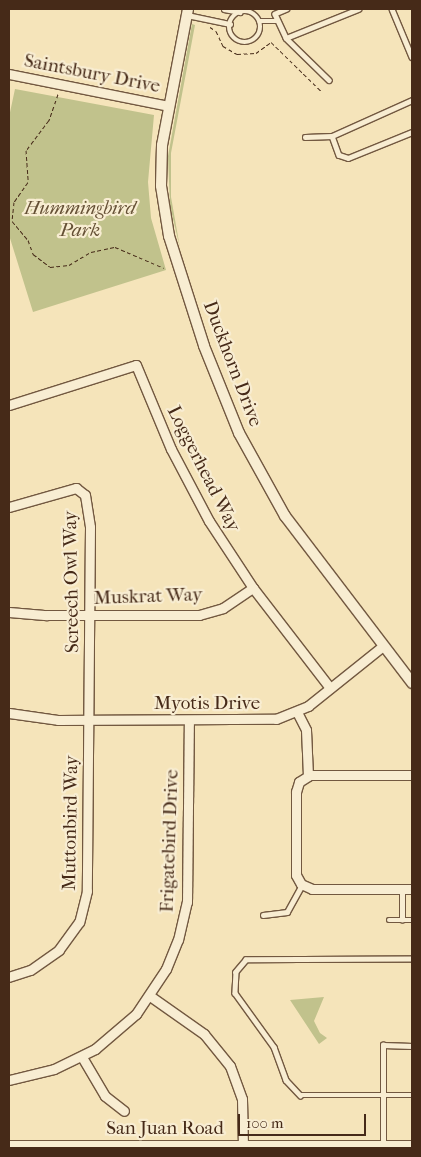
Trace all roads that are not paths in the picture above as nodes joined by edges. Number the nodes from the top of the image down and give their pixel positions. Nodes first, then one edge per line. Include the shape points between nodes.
1 (224, 9) edge
2 (287, 9) edge
3 (358, 9) edge
4 (392, 9) edge
5 (188, 12) edge
6 (240, 12) junction
7 (259, 21) junction
8 (278, 21) junction
9 (230, 24) junction
10 (286, 38) junction
11 (412, 57) edge
12 (9, 74) edge
13 (329, 80) dead end
14 (412, 100) edge
15 (169, 106) junction
16 (412, 132) edge
17 (332, 136) junction
18 (305, 137) dead end
19 (9, 405) edge
20 (9, 508) edge
21 (253, 588) junction
22 (9, 612) edge
23 (90, 616) junction
24 (383, 646) junction
25 (412, 683) edge
26 (330, 688) junction
27 (297, 712) junction
28 (9, 713) edge
29 (189, 720) junction
30 (90, 721) junction
31 (412, 775) edge
32 (308, 776) junction
33 (302, 885) junction
34 (402, 888) junction
35 (412, 888) edge
36 (263, 915) dead end
37 (389, 920) dead end
38 (402, 920) junction
39 (412, 920) edge
40 (412, 959) edge
41 (9, 977) edge
42 (150, 996) junction
43 (412, 1046) edge
44 (82, 1057) junction
45 (9, 1080) edge
46 (383, 1095) junction
47 (412, 1095) edge
48 (124, 1111) dead end
49 (9, 1146) edge
50 (383, 1146) junction
51 (412, 1146) edge
52 (243, 1147) edge

1 - 6 lane
2 - 8 lane via 275,14
3 - 10 lane
4 - 11 lane
5 - 9 lane
5 - 15 street, Duckhorn Drive
6 - 7 lane via 250,12
6 - 9 lane
7 - 8 lane
7 - 9 lane via 259,34 246,43 232,36
8 - 10 lane
10 - 13 lane
12 - 15 street, Saintsbury Drive
14 - 17 lane
15 - 24 street, Duckhorn Drive via 160,170 163,211 220,390 253,461 285,516
16 - 17 lane via 348,158 339,155
17 - 18 lane
19 - 21 street, Loggerhead Way via 136,366 193,492
20 - 23 street, Screech Owl Way via 76,488 85,495 90,527
21 - 23 street, Muskrat Way via 223,608 199,615
21 - 26 street, Loggerhead Way
22 - 23 street, Muskrat Way
23 - 30 street, Screech Owl Way
24 - 25 street, Duckhorn Drive
24 - 26 street, Myotis Drive
26 - 27 street, Myotis Drive
27 - 29 street, Myotis Drive via 262,720
27 - 32 street via 306,730
28 - 30 street, Myotis Drive
29 - 30 street, Myotis Drive
29 - 42 street, Frigatebird Drive via 187,902 173,955
30 - 41 street, Muttonbird Way via 88,877 79,922 59,950 30,970
31 - 32 street
32 - 33 street via 299,782 296,792 296,874
33 - 34 street via 312,889
33 - 36 lane via 287,912
34 - 35 street
34 - 38 lane
37 - 38 lane
38 - 39 lane
40 - 46 lane via 246,960 236,972 235,993 274,1047 286,1080 300,1095
42 - 44 street, Frigatebird Drive via 120,1030
42 - 52 street via 204,1034 224,1056 242,1099
43 - 46 lane via 384,1045
44 - 45 street, Frigatebird Drive via 46,1072
44 - 48 street via 105,1096
46 - 47 lane
46 - 50 lane
49 - 52 main road, San Juan Road
50 - 51 main road, San Juan Road
50 - 52 main road, San Juan Road

